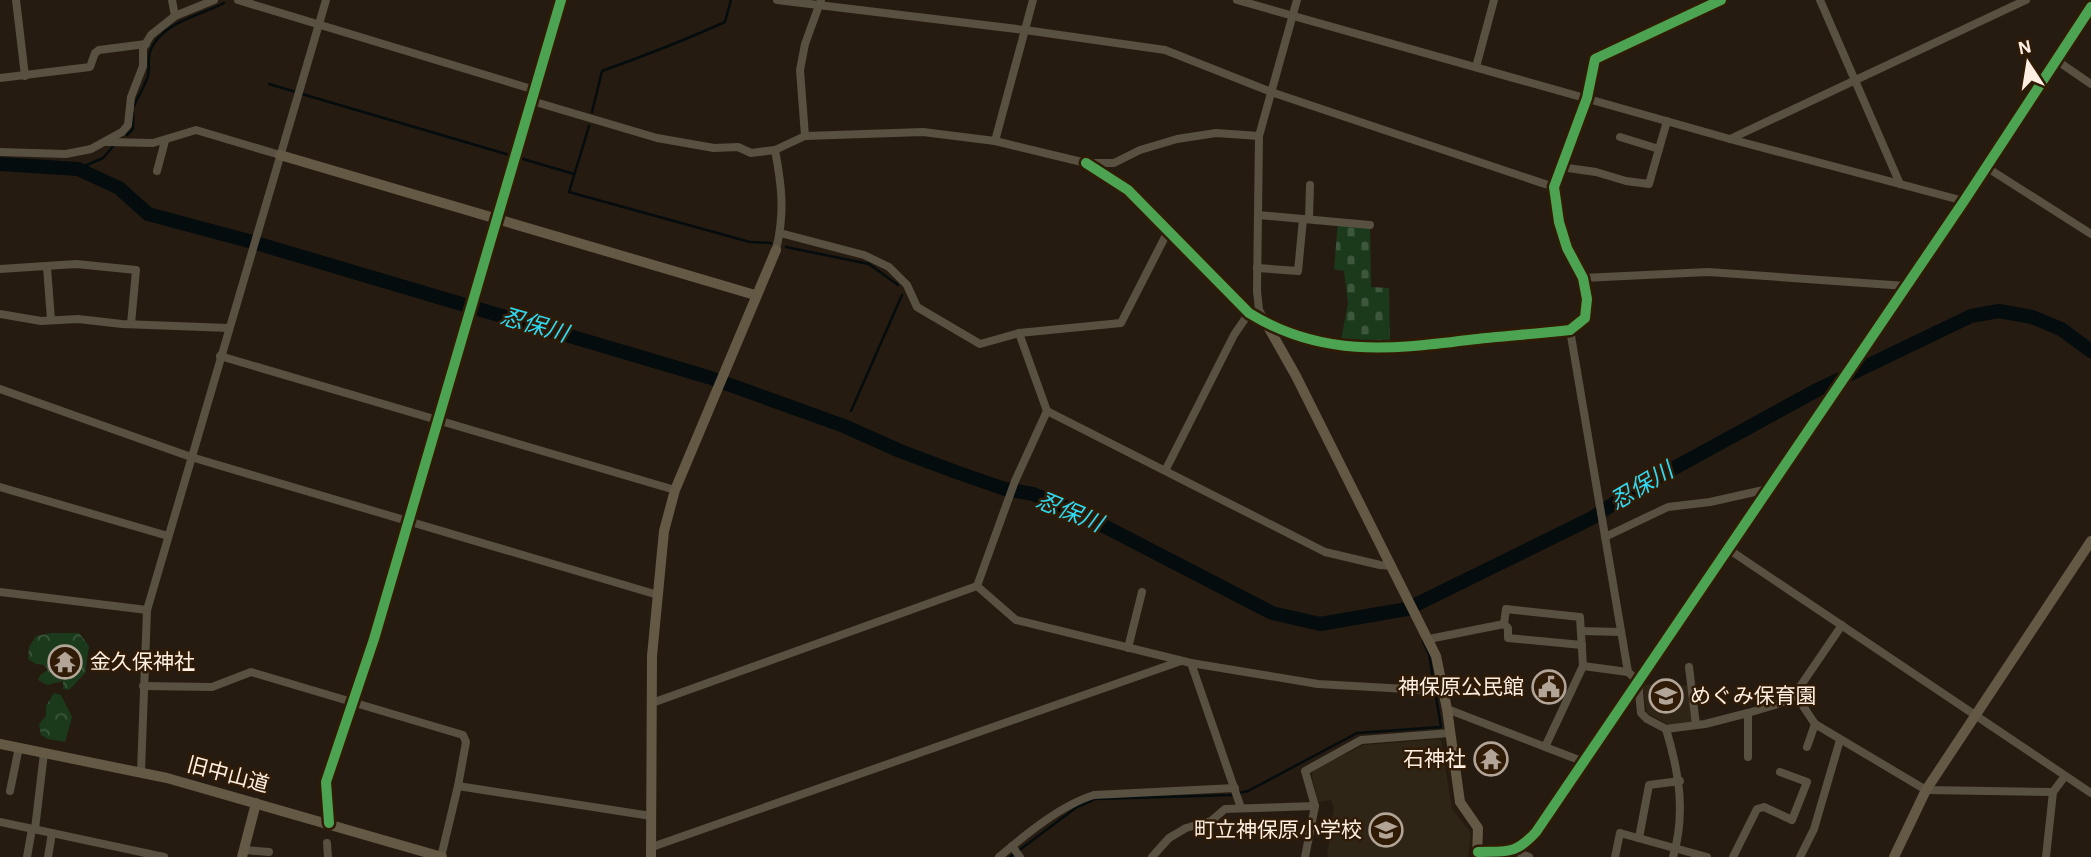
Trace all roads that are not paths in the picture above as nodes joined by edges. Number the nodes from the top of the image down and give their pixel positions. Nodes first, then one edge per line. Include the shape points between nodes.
1 (16, 0) edge
2 (172, 0) edge
3 (214, 0) edge
4 (238, 0) edge
5 (326, 0) edge
6 (561, 0) edge
7 (778, 0) edge
8 (1033, 0) edge
9 (1237, 0) edge
10 (1297, 0) edge
11 (1494, 0) edge
12 (1721, 0) edge
13 (1820, 0) edge
14 (2026, 0) edge
15 (820, 3) edge
16 (2091, 7) edge
17 (175, 16) junction
18 (1293, 16) junction
19 (317, 25) junction
20 (1025, 30) junction
21 (146, 44) junction
22 (2056, 60) junction
23 (1476, 67) junction
24 (25, 76) junction
25 (0, 78) edge
26 (1855, 80) junction
27 (2091, 84) edge
28 (535, 90) junction
29 (1271, 91) junction
30 (1587, 98) junction
31 (532, 101) junction
32 (1667, 121) junction
33 (806, 136) junction
34 (1259, 136) junction
35 (1620, 137) dead end
36 (1730, 139) junction
37 (165, 141) junction
38 (995, 141) junction
39 (106, 142) junction
40 (1659, 149) junction
41 (775, 150) junction
42 (0, 152) edge
43 (280, 155) junction
44 (1086, 163) junction
45 (1986, 166) junction
46 (1561, 167) junction
47 (157, 171) dead end
48 (1900, 184) junction
49 (1310, 185) dead end
50 (1554, 187) junction
51 (1964, 201) junction
52 (1258, 215) junction
53 (496, 219) junction
54 (1306, 219) junction
55 (1370, 225) dead end
56 (1171, 232) junction
57 (780, 233) junction
58 (2091, 234) edge
59 (776, 250) joint
60 (47, 267) junction
61 (1257, 268) junction
62 (0, 269) edge
63 (1583, 278) junction
64 (1906, 286) junction
65 (755, 295) junction
66 (1249, 313) junction
67 (0, 314) edge
68 (51, 320) junction
69 (1266, 323) junction
70 (131, 324) junction
71 (229, 328) junction
72 (1570, 330) junction
73 (1019, 332) junction
74 (220, 356) junction
75 (0, 389) edge
76 (1047, 411) junction
77 (438, 419) junction
78 (191, 457) junction
79 (1166, 469) junction
80 (0, 487) edge
81 (1768, 489) junction
82 (675, 490) junction
83 (407, 521) junction
84 (168, 536) junction
85 (1605, 537) junction
86 (2091, 541) edge
87 (1728, 549) junction
88 (1392, 566) junction
89 (977, 586) junction
90 (0, 592) edge
91 (1142, 592) dead end
92 (658, 595) junction
93 (147, 610) junction
94 (1504, 624) junction
95 (1842, 625) junction
96 (1581, 631) junction
97 (1621, 632) junction
98 (1429, 639) junction
99 (1582, 645) junction
100 (1128, 648) junction
101 (1181, 661) junction
102 (1191, 663) junction
103 (1583, 666) junction
104 (1689, 667) dead end
105 (1628, 672) junction
106 (1637, 681) junction
107 (143, 686) junction
108 (1443, 691) junction
109 (1795, 694) junction
110 (352, 701) junction
111 (652, 703) junction
112 (1447, 709) junction
113 (1748, 713) junction
114 (1976, 717) junction
115 (1815, 724) junction
116 (1696, 725) junction
117 (1665, 729) junction
118 (1450, 733) junction
119 (1840, 740) junction
120 (0, 744) edge
121 (19, 747) junction
122 (1545, 747) junction
123 (1807, 747) dead end
124 (44, 753) junction
125 (1748, 757) dead end
126 (1584, 762) junction
127 (141, 772) junction
128 (1780, 772) dead end
129 (2065, 776) junction
130 (1680, 781) junction
131 (458, 786) junction
132 (1235, 788) junction
133 (1926, 790) junction
134 (10, 791) dead end
135 (2053, 792) junction
136 (2091, 793) edge
137 (256, 803) junction
138 (1315, 806) junction
139 (1241, 808) junction
140 (651, 816) junction
141 (0, 822) edge
142 (329, 823) junction
143 (33, 829) junction
144 (52, 833) junction
145 (1639, 838) junction
146 (327, 843) dead end
147 (1012, 846) junction
148 (1676, 847) junction
149 (1514, 851) junction
150 (119, 852) edge
151 (269, 852) dead end
152 (651, 852) edge
153 (243, 853) edge
154 (1477, 855) edge
155 (27, 857) edge
156 (48, 857) edge
157 (164, 857) edge
158 (328, 857) edge
159 (442, 857) edge
160 (999, 857) edge
161 (1020, 857) edge
162 (1152, 857) edge
163 (1305, 857) edge
164 (1529, 857) edge
165 (1615, 857) edge
166 (1673, 857) edge
167 (1707, 857) edge
168 (1733, 857) edge
169 (1800, 857) edge
170 (1894, 857) edge
171 (2046, 857) edge

1 - 24 street
2 - 17 street
3 - 17 street
4 - 19 street
5 - 19 street
6 - 28 street
7 - 15 street
8 - 20 street
9 - 18 street
10 - 18 street
11 - 23 street
12 - 30 street via 1595,59
13 - 26 street
14 - 26 street
15 - 20 street
15 - 33 street via 800,70
16 - 22 street
17 - 21 street via 150,35
18 - 23 street
18 - 29 street
19 - 28 street
19 - 43 street
20 - 29 street via 1165,50
20 - 38 street
21 - 24 street via 99,50 90,67
21 - 39 street via 128,125
22 - 27 street
22 - 45 street
23 - 30 street
24 - 25 street
26 - 36 street
26 - 48 street
28 - 31 street
29 - 34 street
29 - 50 street
30 - 32 street
30 - 46 street
31 - 41 street via 657,138 714,148 738,147 751,153
31 - 53 street
32 - 36 street
32 - 40 street
33 - 38 street via 923,132
33 - 41 street
34 - 44 street via 1216,134 1177,139 1114,163
34 - 52 street
35 - 40 street
36 - 48 street
37 - 39 street
37 - 43 street via 196,130
37 - 47 street
38 - 44 street
39 - 42 street via 66,155
40 - 46 street via 1649,184
41 - 57 street via 783,195
43 - 53 street
43 - 71 street
44 - 56 street via 1128,190
45 - 51 street
45 - 58 street
46 - 50 street
48 - 51 street
49 - 54 street
50 - 63 street via 1567,248
51 - 64 street
52 - 54 street
52 - 61 street
53 - 65 street
53 - 77 street
54 - 55 street
54 - 61 street via 1298,271
56 - 66 street
56 - 73 street via 1121,323
57 - 59 street
57 - 73 street via 864,255 890,267 907,285 917,307 980,344
59 - 65 street
60 - 62 street
60 - 68 street
60 - 70 street via 76,264 136,270
61 - 69 street via 1259,310
63 - 64 street via 1708,272
63 - 72 street via 1585,318
64 - 81 street
65 - 82 street
66 - 69 street
66 - 79 street
67 - 68 street
68 - 70 street
69 - 72 street via 1324,344 1375,349
69 - 88 street
70 - 71 street
71 - 74 street
72 - 85 street
73 - 76 street
74 - 77 street
74 - 78 street
75 - 78 street
76 - 79 street
76 - 89 street via 1015,481
77 - 82 street
77 - 83 street
78 - 83 street
78 - 84 street
79 - 88 street via 1325,551
80 - 84 street
81 - 85 street via 1668,508
81 - 87 street
82 - 92 street via 664,531
83 - 92 street
83 - 110 street
84 - 93 street
85 - 97 street
86 - 114 street
87 - 95 street
87 - 106 street
88 - 98 street
89 - 100 street via 1016,620
89 - 111 street
90 - 93 street
91 - 100 street
92 - 111 street
93 - 107 street
94 - 96 street via 1506,610 1518,611 1580,617
94 - 98 street
94 - 99 street via 1508,638
95 - 109 street
95 - 114 street
96 - 97 street
96 - 99 street
97 - 105 street
98 - 108 street
99 - 103 street
100 - 101 street
101 - 102 street
101 - 152 street
102 - 108 street via 1318,684
102 - 132 street
103 - 105 street
103 - 122 street
104 - 116 street
105 - 106 street
106 - 117 street via 1642,713
106 - 126 street
107 - 110 street via 212,687 251,672
107 - 127 street
108 - 112 street
109 - 113 street
109 - 115 street
110 - 131 street via 463,734 466,742
110 - 142 street via 326,782
111 - 140 street
112 - 118 street
112 - 122 street
113 - 116 street
113 - 125 street
114 - 129 street
114 - 133 street
115 - 119 street
115 - 123 street
116 - 117 street
117 - 130 street
118 - 138 street via 1361,740 1305,771
118 - 154 street via 1460,802 1478,828
119 - 133 street
119 - 169 street via 1814,829
120 - 121 street, 旧中山道
121 - 124 street, 旧中山道
121 - 134 street
122 - 126 street
124 - 127 street, 旧中山道
124 - 143 street
126 - 149 street via 1536,832
127 - 137 street, 旧中山道
128 - 168 street via 1808,782 1792,820 1764,807 1757,809
129 - 135 street
129 - 136 street
130 - 145 street via 1649,785
130 - 148 street
131 - 140 street
131 - 159 street
132 - 139 street
132 - 147 street via 1094,795 1063,810
133 - 135 street
133 - 170 street
135 - 171 street
137 - 142 street, 旧中山道
137 - 153 street
138 - 139 street
138 - 163 street
139 - 162 street via 1225,810 1211,821 1186,828
140 - 152 street
141 - 143 street
142 - 159 street, 旧中山道
143 - 144 street
143 - 155 street
144 - 150 street
144 - 156 street
145 - 148 street
145 - 165 street via 1620,834
146 - 158 street
147 - 160 street
147 - 161 street
148 - 166 street
148 - 167 street
149 - 154 street
149 - 164 street
150 - 157 street
151 - 153 street

